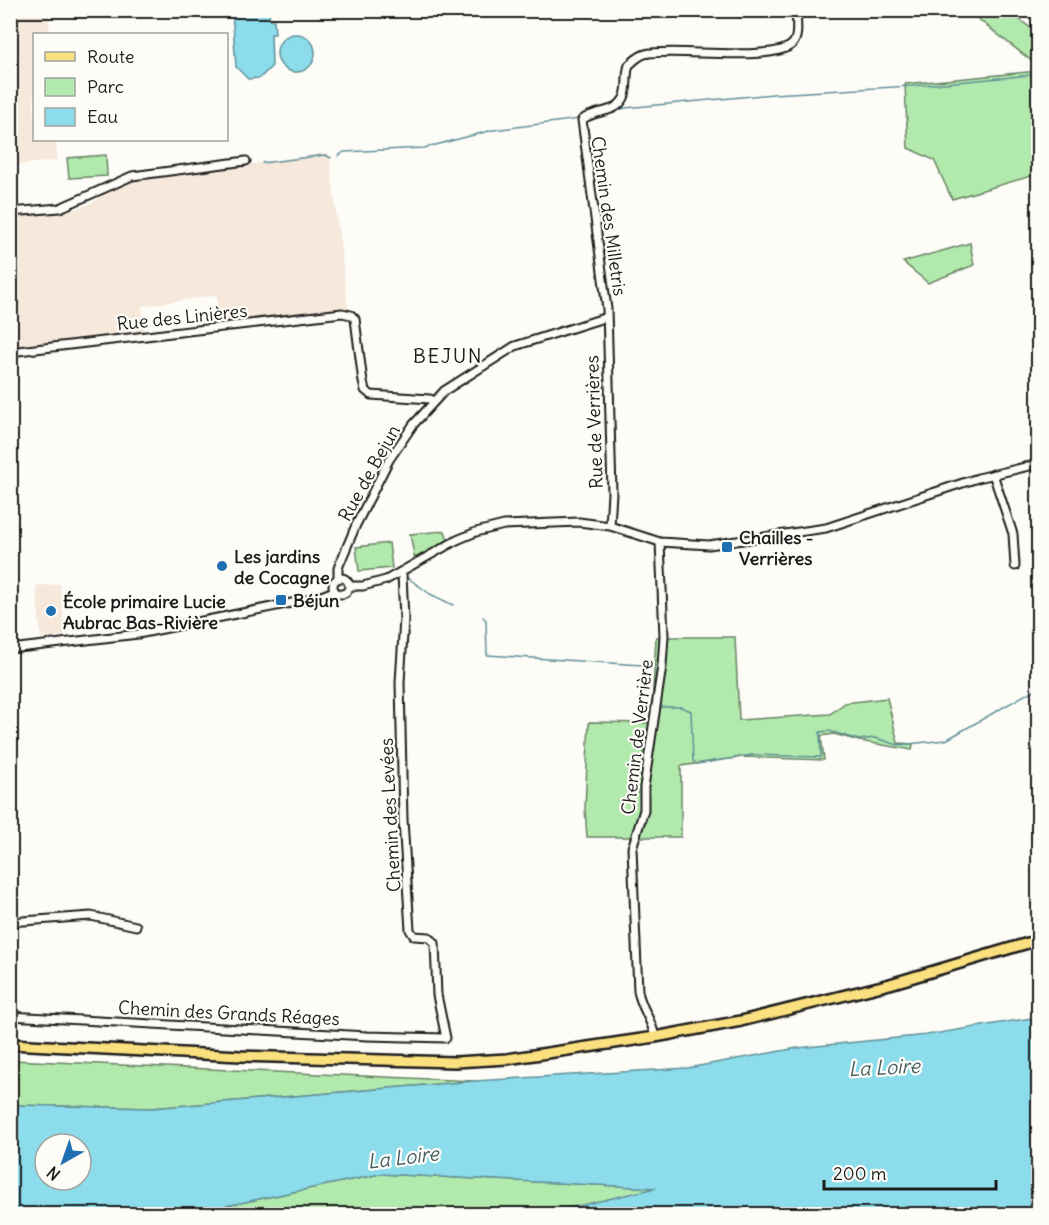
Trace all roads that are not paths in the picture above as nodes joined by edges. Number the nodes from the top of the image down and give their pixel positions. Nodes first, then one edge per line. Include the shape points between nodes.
1 (796, 10) edge
2 (246, 161) dead end
3 (10, 212) edge
4 (607, 317) junction
5 (10, 352) edge
6 (434, 401) junction
7 (1038, 464) edge
8 (993, 474) junction
9 (610, 526) junction
10 (660, 542) junction
11 (1015, 566) dead end
12 (402, 573) junction
13 (338, 579) junction
14 (349, 586) junction
15 (334, 591) junction
16 (10, 649) edge
17 (10, 922) edge
18 (136, 926) dead end
19 (1038, 940) edge
20 (10, 1016) edge
21 (655, 1037) junction
22 (446, 1038) joint
23 (10, 1044) edge

1 - 4 street, Chemin des Milletris via 795,40 790,47 755,53 645,54 630,65 626,90 618,106 582,120
2 - 3 street via 132,176 60,208
4 - 6 street, Rue de Bejun via 515,346
4 - 9 street, Rue de Verrières
5 - 6 street, Rue des Linières via 342,313 355,319 365,390 377,397
6 - 13 street, Rue de Bejun via 403,439 373,489 342,558
7 - 8 street
8 - 10 street via 826,528 732,542
8 - 11 street via 1013,534
9 - 10 street
9 - 12 street via 535,522 476,532
10 - 21 street, Chemin de Verrière via 662,666 644,810 632,848 638,991
12 - 14 street via 371,585
12 - 22 street, Chemin des Levées via 403,820 410,930 414,936 429,937 435,943 437,996
13 - 14 street via 345,579
13 - 15 street
14 - 15 street via 345,594
15 - 16 street via 316,598 146,632
17 - 18 street via 91,916
19 - 21 main road via 890,984 741,1021
20 - 22 street, Chemin des Grands Réages
21 - 23 main road via 507,1059 455,1062

